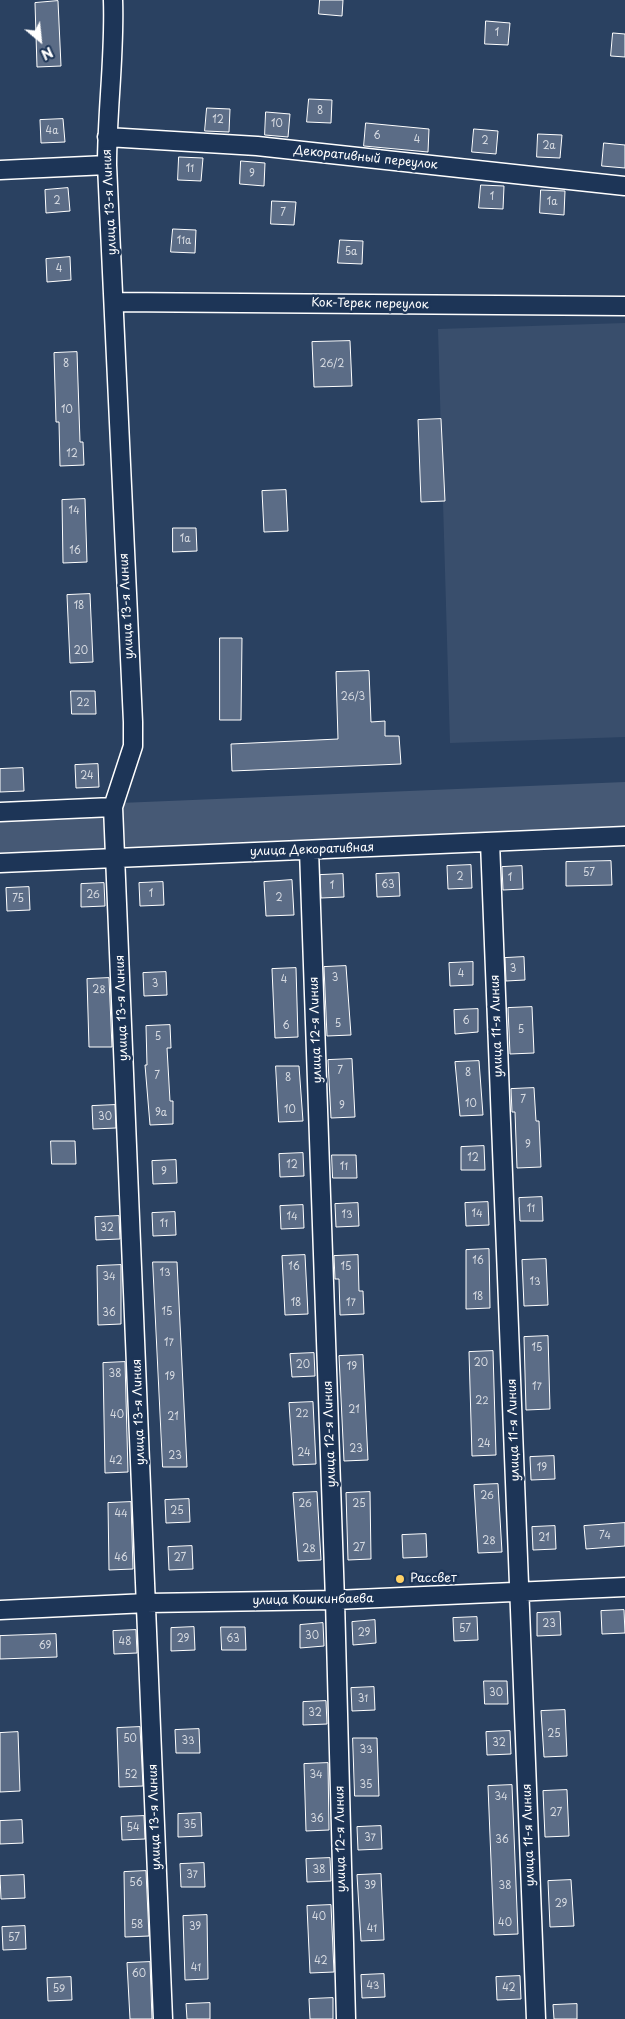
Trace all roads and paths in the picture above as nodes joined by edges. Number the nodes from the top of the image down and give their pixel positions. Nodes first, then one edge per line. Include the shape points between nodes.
1 (113, 0) edge
2 (107, 137) junction
3 (107, 165) junction
4 (0, 170) edge
5 (625, 186) edge
6 (115, 302) junction
7 (625, 306) edge
8 (113, 808) junction
9 (0, 812) edge
10 (625, 836) edge
11 (490, 842) junction
12 (309, 850) junction
13 (116, 858) junction
14 (0, 863) edge
15 (625, 1587) edge
16 (520, 1592) junction
17 (335, 1600) junction
18 (147, 1603) junction
19 (0, 1610) edge
20 (163, 2019) edge
21 (346, 2019) edge
22 (536, 2019) edge

1 - 2 street, улица 13-я Линия
2 - 3 street, улица 13-я Линия
2 - 5 street, Декоративный переулок via 257,146
3 - 4 street
3 - 6 street, улица 13-я Линия
6 - 7 street, Кок-Терек переулок
6 - 8 street, улица 13-я Линия via 133,746
8 - 9 street
8 - 13 street, улица 13-я Линия
10 - 11 street, улица Декоративная
11 - 12 street, улица Декоративная
11 - 16 street, улица 11-я Линия
12 - 13 street, улица Декоративная
12 - 17 street, улица 12-я Линия
13 - 14 street, улица Декоративная
13 - 18 street, улица 13-я Линия
15 - 16 street, улица Кошкинбаева
16 - 17 street, улица Кошкинбаева
16 - 22 street, улица 11-я Линия
17 - 18 street, улица Кошкинбаева
17 - 21 street, улица 12-я Линия
18 - 19 street, улица Кошкинбаева
18 - 20 street, улица 13-я Линия

